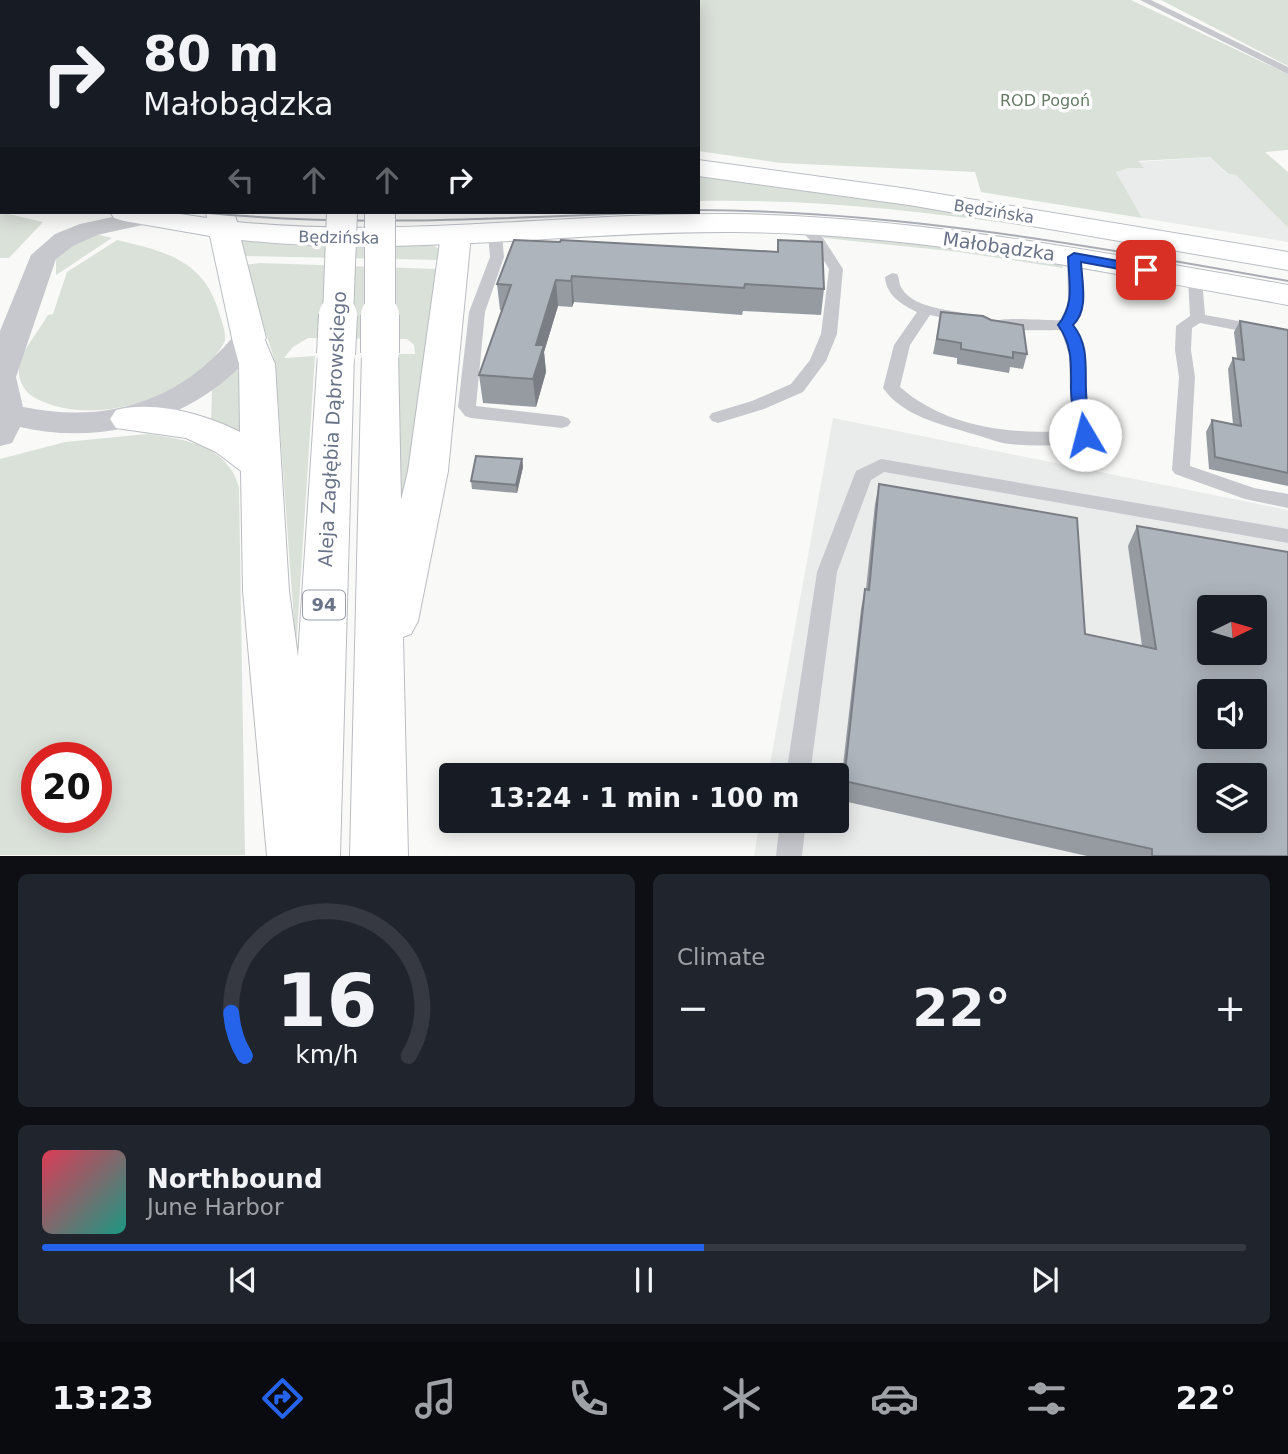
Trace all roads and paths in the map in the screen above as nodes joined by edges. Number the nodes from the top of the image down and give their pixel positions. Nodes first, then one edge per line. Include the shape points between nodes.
1 (1144, 0) edge
2 (1288, 71) edge
3 (700, 168) edge
4 (135, 214) edge
5 (342, 214) edge
6 (380, 214) edge
7 (220, 220) edge
8 (801, 224) junction
9 (471, 227) edge
10 (875, 230) joint
11 (1074, 257) junction
12 (1288, 261) edge
13 (892, 277) dead end
14 (1195, 279) junction
15 (1288, 295) edge
16 (926, 310) junction
17 (1198, 318) junction
18 (1065, 325) junction
19 (1288, 335) edge
20 (249, 338) junction
21 (718, 417) dead end
22 (129, 419) junction
23 (562, 422) dead end
24 (2, 428) edge
25 (261, 466) junction
26 (1288, 502) edge
27 (1288, 536) edge
28 (379, 684) junction
29 (800, 763) edge
30 (792, 833) edge
31 (296, 856) edge
32 (313, 856) edge
33 (379, 856) edge
34 (789, 856) edge

1 - 2 lane
3 - 12 main road, Będzińska via 909,197
4 - 7 main road, Będzińska via 174,224
4 - 24 street via 64,240 44,255 0,377
5 - 32 main road, Aleja Zagłębia Dąbrowskiego / 94, bridge
6 - 28 main road, bridge
7 - 9 main road, Będzińska via 331,238
7 - 20 main road
8 - 9 main road, Będzińska
8 - 10 main road, Będzińska
8 - 21 lane via 818,240 836,270 829,334 818,362 797,388
9 - 23 lane via 497,257 477,312 467,407 471,412
9 - 28 main road via 428,471
10 - 11 main road, Małobądzka
11 - 14 main road, Małobądzka
11 - 18 lane via 1076,307
13 - 16 lane via 892,287
14 - 15 main road, Małobądzka
14 - 17 lane
16 - 18 lane via 1031,326
16 - 18 lane via 902,345 891,388 910,405 933,416 1008,438 1085,435 1078,391 1080,364 1074,335
17 - 19 lane
17 - 26 lane via 1184,326 1187,377 1181,470
20 - 22 street via 227,365 193,391
20 - 25 main road via 257,363
22 - 24 street via 65,425 26,435
22 - 25 main road via 177,421 206,430
25 - 31 main road via 266,591
27 - 29 lane via 881,465 863,476 827,572
28 - 33 main road
30 - 34 lane

